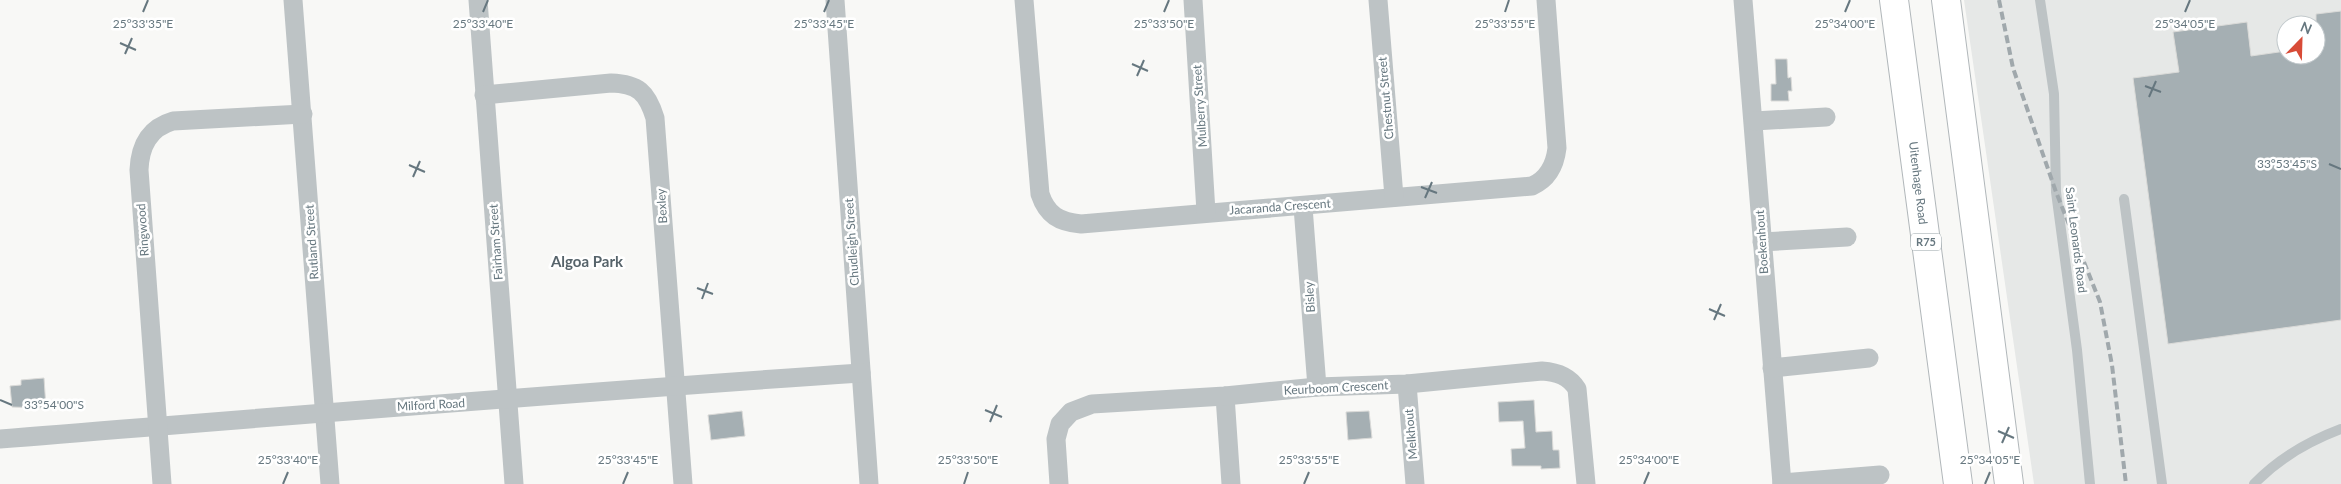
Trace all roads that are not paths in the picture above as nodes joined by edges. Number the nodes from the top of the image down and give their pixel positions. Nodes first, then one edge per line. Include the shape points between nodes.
1 (293, 0) edge
2 (478, 0) edge
3 (835, 0) edge
4 (1024, 0) edge
5 (1193, 0) edge
6 (1378, 0) edge
7 (1546, 0) edge
8 (1744, 0) edge
9 (1894, 0) edge
10 (1946, 0) edge
11 (2040, 0) edge
12 (484, 95) junction
13 (303, 114) junction
14 (1826, 117) dead end
15 (1754, 121) junction
16 (1394, 196) junction
17 (2124, 199) dead end
18 (1303, 207) junction
19 (1206, 212) junction
20 (1847, 237) dead end
21 (1762, 242) junction
22 (1869, 358) dead end
23 (1772, 368) junction
24 (862, 373) junction
25 (1407, 384) junction
26 (675, 385) junction
27 (1316, 387) junction
28 (1225, 396) junction
29 (508, 400) junction
30 (325, 411) junction
31 (158, 426) junction
32 (2341, 429) edge
33 (0, 438) edge
34 (1880, 475) dead end
35 (1782, 483) edge
36 (162, 484) edge
37 (330, 484) edge
38 (514, 484) edge
39 (683, 484) edge
40 (869, 484) edge
41 (1059, 484) edge
42 (1231, 484) edge
43 (1415, 484) edge
44 (1586, 484) edge
45 (1958, 484) edge
46 (2009, 484) edge
47 (2090, 484) edge
48 (2162, 484) edge
49 (2254, 484) edge

1 - 13 street, Rutland Street
2 - 12 street, Fairham Street
3 - 24 street, Chudleigh Street
4 - 19 street, Jacaranda Crescent via 1040,194 1044,206 1052,215 1081,224
5 - 19 street, Mulberry Street
6 - 16 street, Chestnut Street
7 - 16 street, Jacaranda Crescent via 1557,148 1556,159 1542,181 1532,186
8 - 15 street, Boekenhout
9 - 45 main road, Uitenhage Road / R75
10 - 46 main road
11 - 47 lane, Saint Leonards Road via 2054,94 2056,192 2077,350
12 - 26 street, Bexley via 626,84 646,96 656,118
12 - 29 street, Fairham Street
13 - 30 street, Rutland Street
13 - 31 street, Ringwood via 173,121 156,129 141,148 139,170
14 - 15 street
15 - 21 street, Boekenhout
16 - 18 street, Jacaranda Crescent
17 - 48 lane
18 - 19 street, Jacaranda Crescent
18 - 27 street, Bisley
20 - 21 street
21 - 23 street, Boekenhout
22 - 23 street
23 - 35 street, Boekenhout
24 - 26 street, Milford Road
24 - 40 street, Chudleigh Street
25 - 27 street, Keurboom Crescent
25 - 43 street, Melkhout
25 - 44 street, Keurboom Crescent via 1542,371 1565,376 1577,389
26 - 29 street, Milford Road
26 - 39 street, Bexley
27 - 28 street, Keurboom Crescent
28 - 41 street, Keurboom Crescent via 1092,404 1071,412 1058,431
28 - 42 street
29 - 30 street, Milford Road
29 - 38 street, Fairham Street
30 - 31 street, Milford Road
30 - 37 street, Rutland Street
31 - 33 street, Milford Road
31 - 36 street, Ringwood
32 - 49 lane via 2291,454
34 - 35 street

